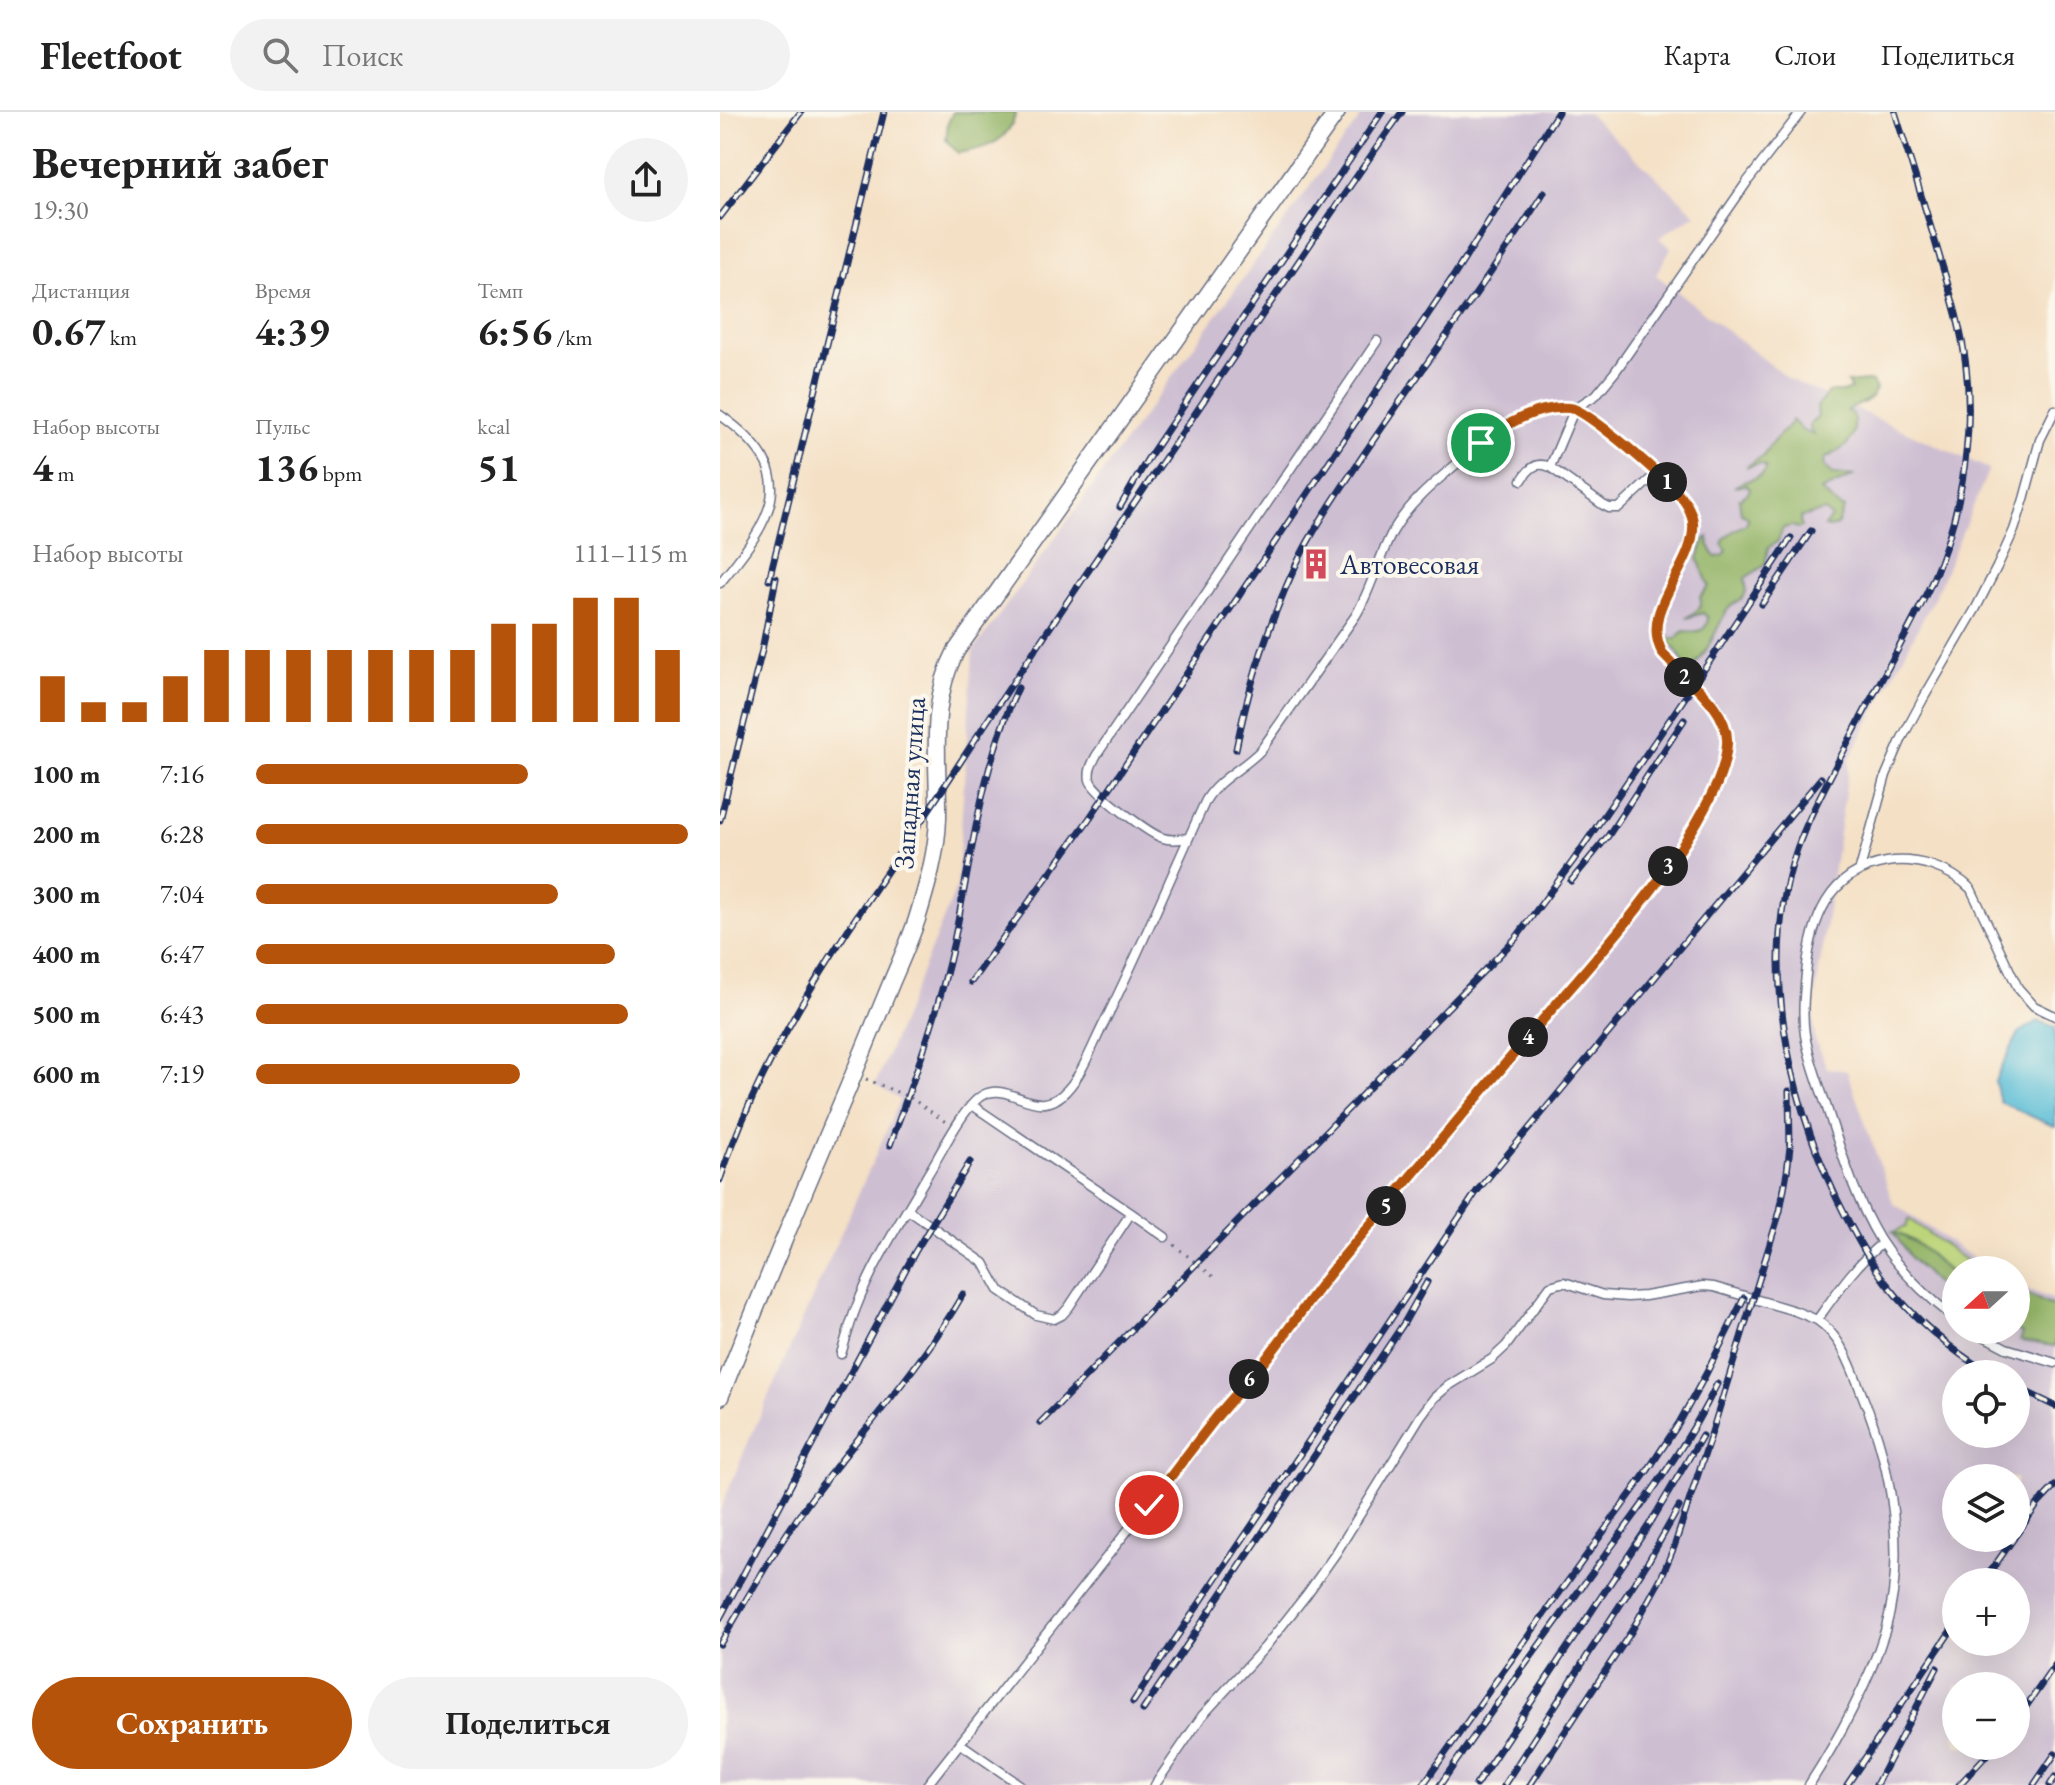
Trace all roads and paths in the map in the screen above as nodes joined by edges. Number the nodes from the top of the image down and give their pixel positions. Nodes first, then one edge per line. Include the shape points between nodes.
1 (1337, 112) edge
2 (1801, 112) edge
3 (1377, 341) dead end
4 (1575, 408) junction
5 (2055, 410) edge
6 (720, 415) edge
7 (1550, 467) junction
8 (1657, 473) junction
9 (1522, 480) dead end
10 (720, 583) edge
11 (1188, 838) junction
12 (1860, 869) junction
13 (2055, 1016) edge
14 (866, 1079) dead end
15 (972, 1105) junction
16 (955, 1129) junction
17 (908, 1210) junction
18 (1131, 1213) junction
19 (1165, 1237) joint
20 (1882, 1243) junction
21 (1215, 1278) dead end
22 (1942, 1307) edge
23 (1817, 1320) junction
24 (1998, 1344) edge
25 (841, 1354) dead end
26 (2055, 1363) edge
27 (720, 1397) edge
28 (961, 1744) junction
29 (927, 1785) edge
30 (1020, 1785) edge
31 (1155, 1785) edge
32 (1809, 1785) edge

1 - 27 street, Западная улица via 948,665 936,729 936,843 917,920
2 - 4 lane via 1615,372 1596,395
3 - 11 lane via 1090,769 1093,786 1156,835
4 - 7 lane
4 - 8 lane
4 - 11 lane via 1540,411 1505,425 1408,508 1356,615 1261,750 1210,793
5 - 12 lane via 1997,567 1886,775
6 - 10 lane via 759,451 772,488 760,531
7 - 8 lane via 1614,509
7 - 9 lane via 1536,465
8 - 28 lane via 1686,502 1693,525 1689,549 1659,612 1656,636 1663,654 1723,718 1726,757 1711,797 1650,893 1336,1266
11 - 15 lane via 1067,1091 1040,1104 995,1091
12 - 13 lane via 1912,862 1960,878 1971,889 2018,988 2034,1006
12 - 20 lane via 1828,897 1819,914 1807,961 1805,1034 1844,1161
14 - 16 path via 916,1101
15 - 16 lane
15 - 18 lane
16 - 17 lane
17 - 18 lane via 984,1263 999,1290 1036,1315 1054,1319 1069,1307
17 - 25 lane via 861,1298
18 - 19 lane
19 - 21 path
20 - 22 lane
20 - 23 lane
23 - 31 lane via 1714,1287 1627,1297 1564,1282 1550,1286 1492,1359 1434,1398 1307,1594 1202,1716
23 - 32 lane via 1841,1344 1877,1432 1895,1541 1891,1605 1876,1657 1840,1735
24 - 26 lane
28 - 29 lane
28 - 30 lane

